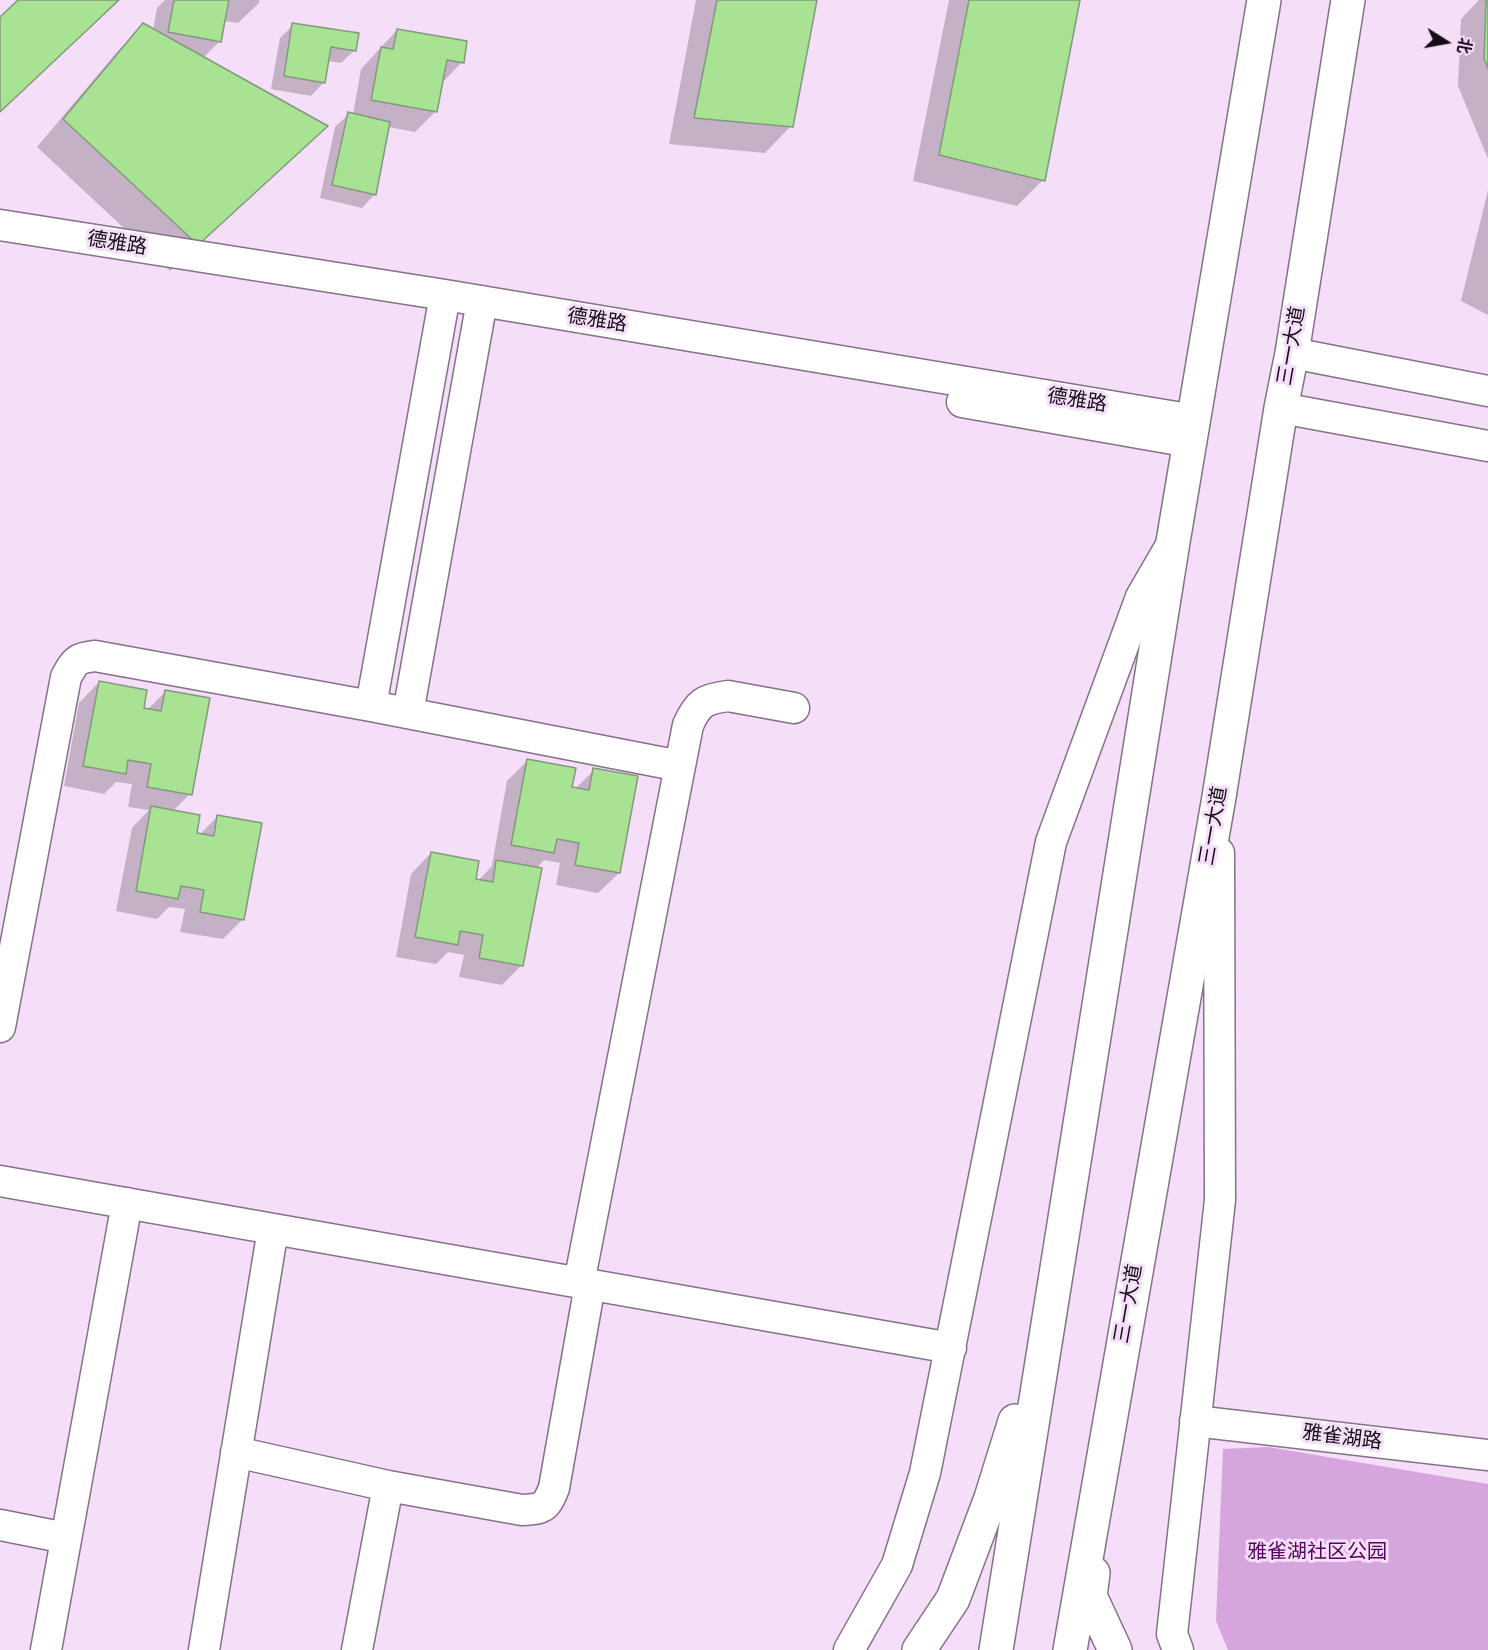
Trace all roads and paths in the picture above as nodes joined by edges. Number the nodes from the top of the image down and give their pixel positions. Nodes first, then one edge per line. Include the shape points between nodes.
1 (1264, 0) edge
2 (1348, 0) edge
3 (0, 225) edge
4 (0, 244) edge
5 (444, 303) junction
6 (481, 310) junction
7 (1292, 353) junction
8 (1488, 391) edge
9 (1281, 408) junction
10 (1192, 431) junction
11 (1488, 446) edge
12 (1173, 542) junction
13 (371, 706) junction
14 (794, 708) dead end
15 (408, 713) junction
16 (680, 766) junction
17 (1219, 796) junction
18 (0, 1028) edge
19 (0, 1181) edge
20 (127, 1203) junction
21 (273, 1229) junction
22 (1137, 1259) junction
23 (585, 1284) junction
24 (1050, 1305) junction
25 (951, 1348) junction
26 (1196, 1421) junction
27 (236, 1452) junction
28 (1488, 1455) edge
29 (388, 1486) junction
30 (0, 1525) edge
31 (66, 1538) junction
32 (46, 1650) edge
33 (204, 1650) edge
34 (357, 1650) edge
35 (849, 1650) edge
36 (919, 1650) edge
37 (996, 1650) edge
38 (1070, 1650) edge
39 (1115, 1650) edge
40 (1178, 1650) edge

1 - 10 highway
2 - 7 highway, 三一大道
3 - 5 street, 德雅路
4 - 5 street, 德雅路
5 - 6 street, 德雅路
5 - 13 street
6 - 10 street, 德雅路
6 - 15 street
7 - 8 street
7 - 9 highway, 三一大道
9 - 11 street
9 - 17 highway, 三一大道
10 - 12 highway
12 - 24 highway
12 - 25 street via 1142,597 1051,842
13 - 15 street
13 - 18 street via 95,656 74,663 66,677
14 - 16 street via 728,696 707,699 696,708 688,724
15 - 16 street
16 - 23 street
17 - 22 highway, 三一大道
17 - 26 street via 1220,1200
19 - 20 street
20 - 21 street
20 - 31 street
21 - 23 street
21 - 27 street
22 - 38 highway, 三一大道
22 - 39 highway via 1090,1596
23 - 25 street
23 - 29 street via 549,1501 538,1509 522,1509
24 - 36 highway via 991,1498 953,1599
24 - 37 highway
25 - 35 street via 925,1473 897,1564
26 - 28 street, 雅雀湖路
26 - 40 street via 1172,1634
27 - 29 street
27 - 33 street
29 - 34 street
30 - 31 street
31 - 32 street

